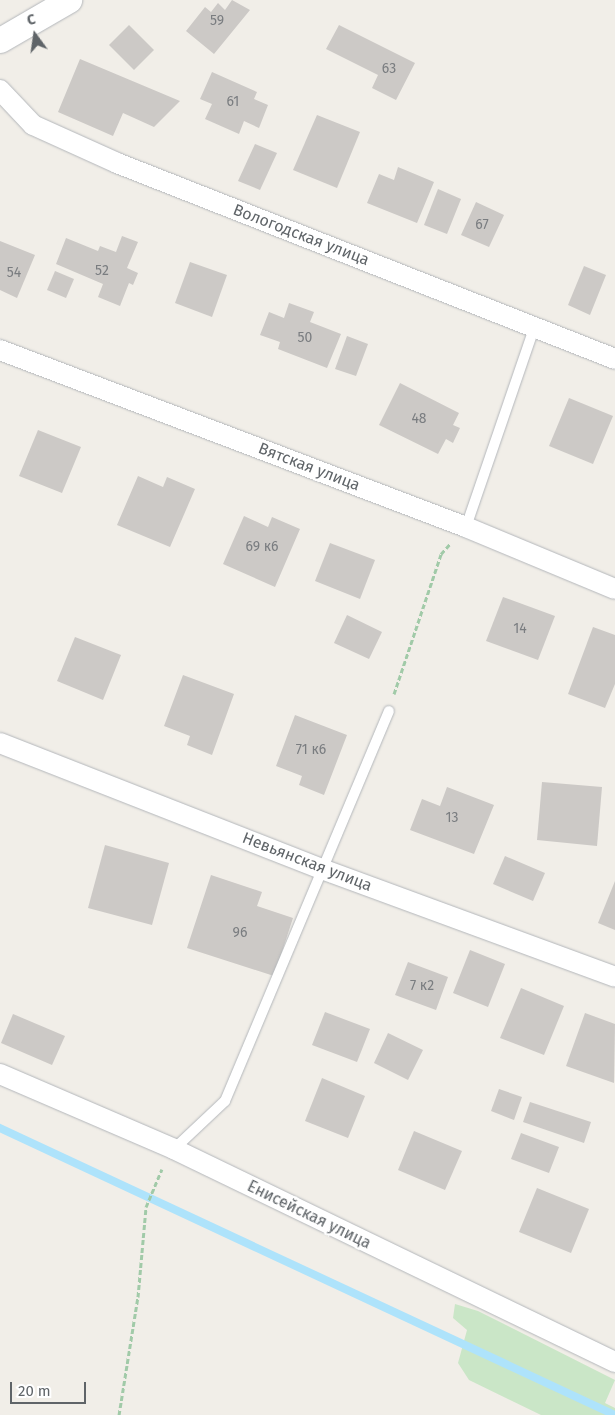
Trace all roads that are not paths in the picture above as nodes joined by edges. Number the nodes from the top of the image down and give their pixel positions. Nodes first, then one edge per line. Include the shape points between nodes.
1 (69, 0) edge
2 (0, 40) edge
3 (0, 90) edge
4 (534, 328) junction
5 (0, 350) edge
6 (615, 359) edge
7 (466, 527) junction
8 (615, 589) edge
9 (388, 711) road end
10 (0, 743) edge
11 (322, 869) junction
12 (615, 977) edge
13 (0, 1074) edge
14 (174, 1149) junction
15 (615, 1362) edge

1 - 2 street
3 - 4 street, Вологодская улица via 33,125 109,159
4 - 6 street, Вологодская улица
4 - 7 lane
5 - 7 street, Вятская улица
7 - 8 street, Вятская улица
9 - 11 lane
10 - 11 street, Невьянская улица
11 - 12 street, Невьянская улица
11 - 14 lane via 224,1101
13 - 14 street, Енисейская улица
14 - 15 street, Енисейская улица

